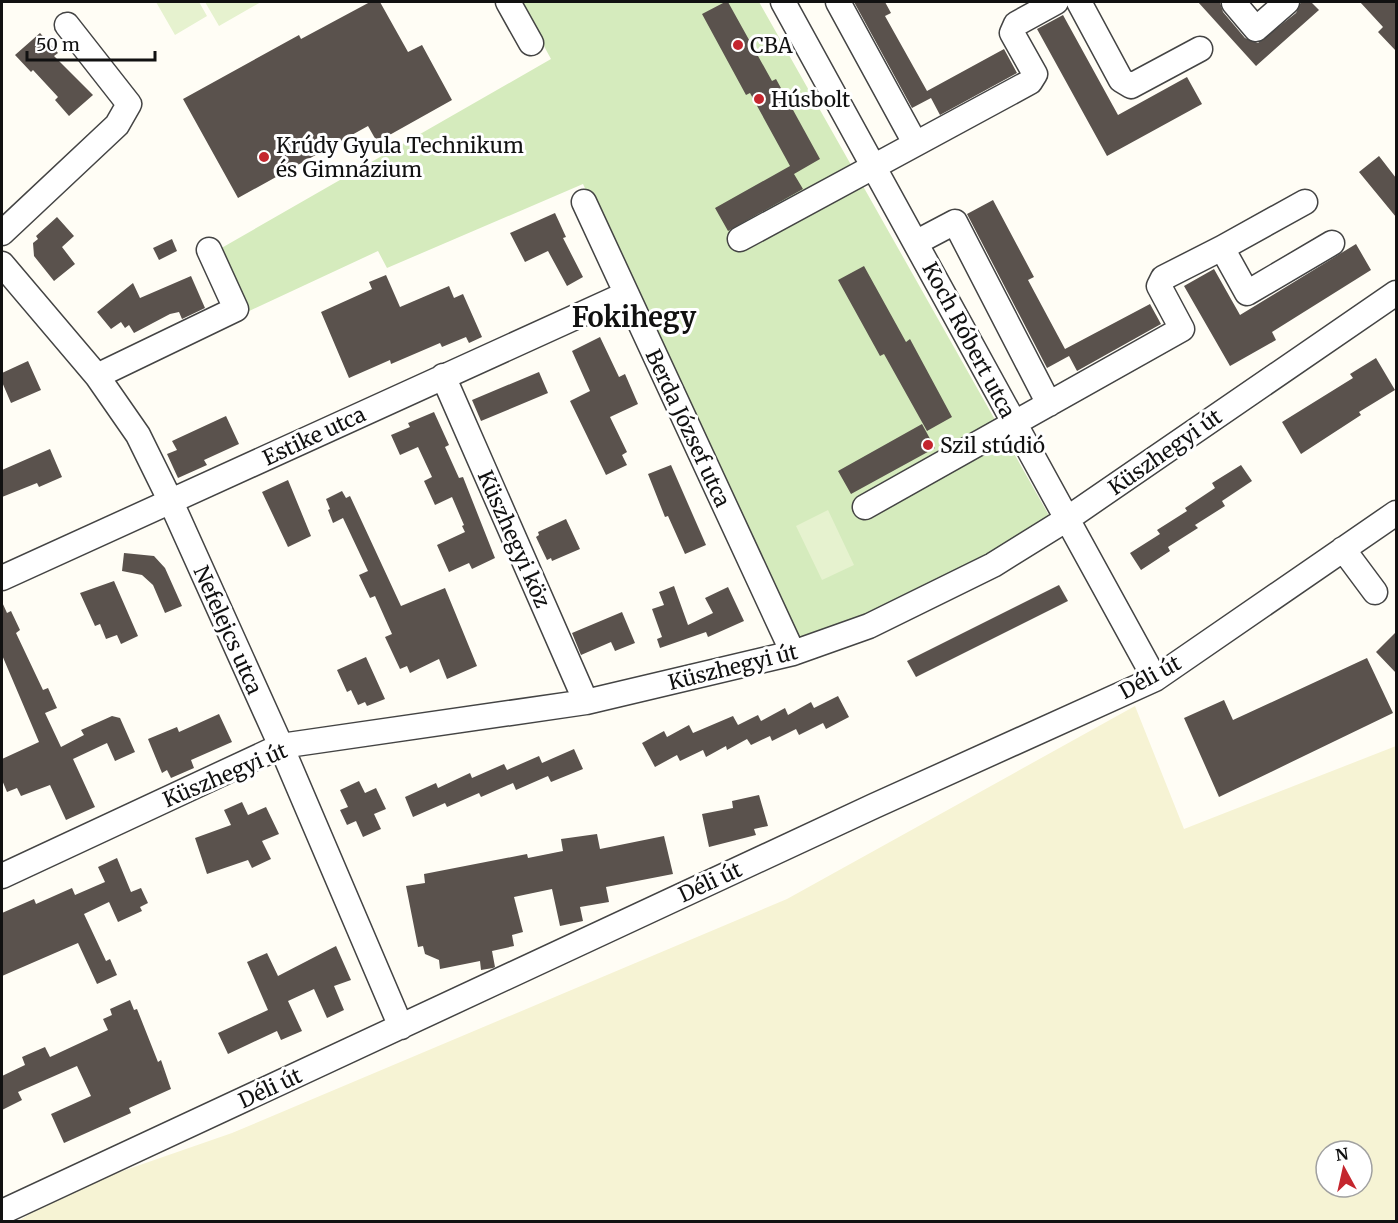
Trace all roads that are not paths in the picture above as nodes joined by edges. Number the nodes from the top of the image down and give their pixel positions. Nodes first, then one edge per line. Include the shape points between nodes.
1 (508, 2) edge
2 (783, 2) edge
3 (838, 2) edge
4 (1056, 2) edge
5 (1079, 2) edge
6 (1236, 2) edge
7 (1287, 2) edge
8 (67, 25) dead end
9 (531, 43) dead end
10 (1200, 49) dead end
11 (915, 143) junction
12 (874, 166) junction
13 (584, 202) dead end
14 (1305, 202) dead end
15 (2, 233) edge
16 (740, 239) dead end
17 (917, 242) junction
18 (1332, 243) dead end
19 (1222, 248) junction
20 (209, 249) dead end
21 (2, 264) edge
22 (1396, 293) edge
23 (626, 294) junction
24 (97, 376) junction
25 (442, 376) junction
26 (1049, 404) junction
27 (1013, 422) junction
28 (171, 502) junction
29 (865, 507) dead end
30 (1396, 513) edge
31 (1067, 519) junction
32 (1344, 549) junction
33 (2, 578) edge
34 (1375, 592) dead end
35 (794, 653) junction
36 (1155, 679) junction
37 (586, 702) junction
38 (281, 747) junction
39 (2, 876) edge
40 (401, 1027) junction
41 (2, 1212) edge

1 - 9 street
2 - 12 street, Koch Róbert utca
3 - 11 street
4 - 11 street via 1016,24 1012,33 1035,74 1030,82
5 - 10 street via 1121,80 1131,86
6 - 7 street via 1256,29
8 - 15 street via 129,104 117,125
11 - 12 street
12 - 16 street
12 - 17 street, Koch Róbert utca
13 - 23 street, Berda József utca
14 - 19 street
17 - 26 street via 955,222
17 - 27 street, Koch Róbert utca
18 - 19 street via 1247,292
19 - 26 street via 1163,278 1160,286 1182,329
20 - 24 street via 236,309
21 - 24 street, Nefelejcs utca
22 - 31 street, Küszhegyi út
23 - 25 street, Estike utca
23 - 35 street, Berda József utca
24 - 28 street, Nefelejcs utca via 138,435
25 - 28 street, Estike utca
25 - 37 street, Küszhegyi köz
26 - 27 street
27 - 29 street
27 - 31 street, Koch Róbert utca
28 - 33 street, Estike utca
28 - 38 street, Nefelejcs utca
30 - 32 street, Déli út
31 - 35 street, Küszhegyi út via 937,594 869,626
31 - 36 street, Koch Róbert utca
32 - 34 street
32 - 36 street, Déli út
35 - 37 street, Küszhegyi út
36 - 40 street, Déli út
37 - 38 street, Küszhegyi út
38 - 39 street, Küszhegyi út
38 - 40 street, Nefelejcs utca
40 - 41 street, Déli út

